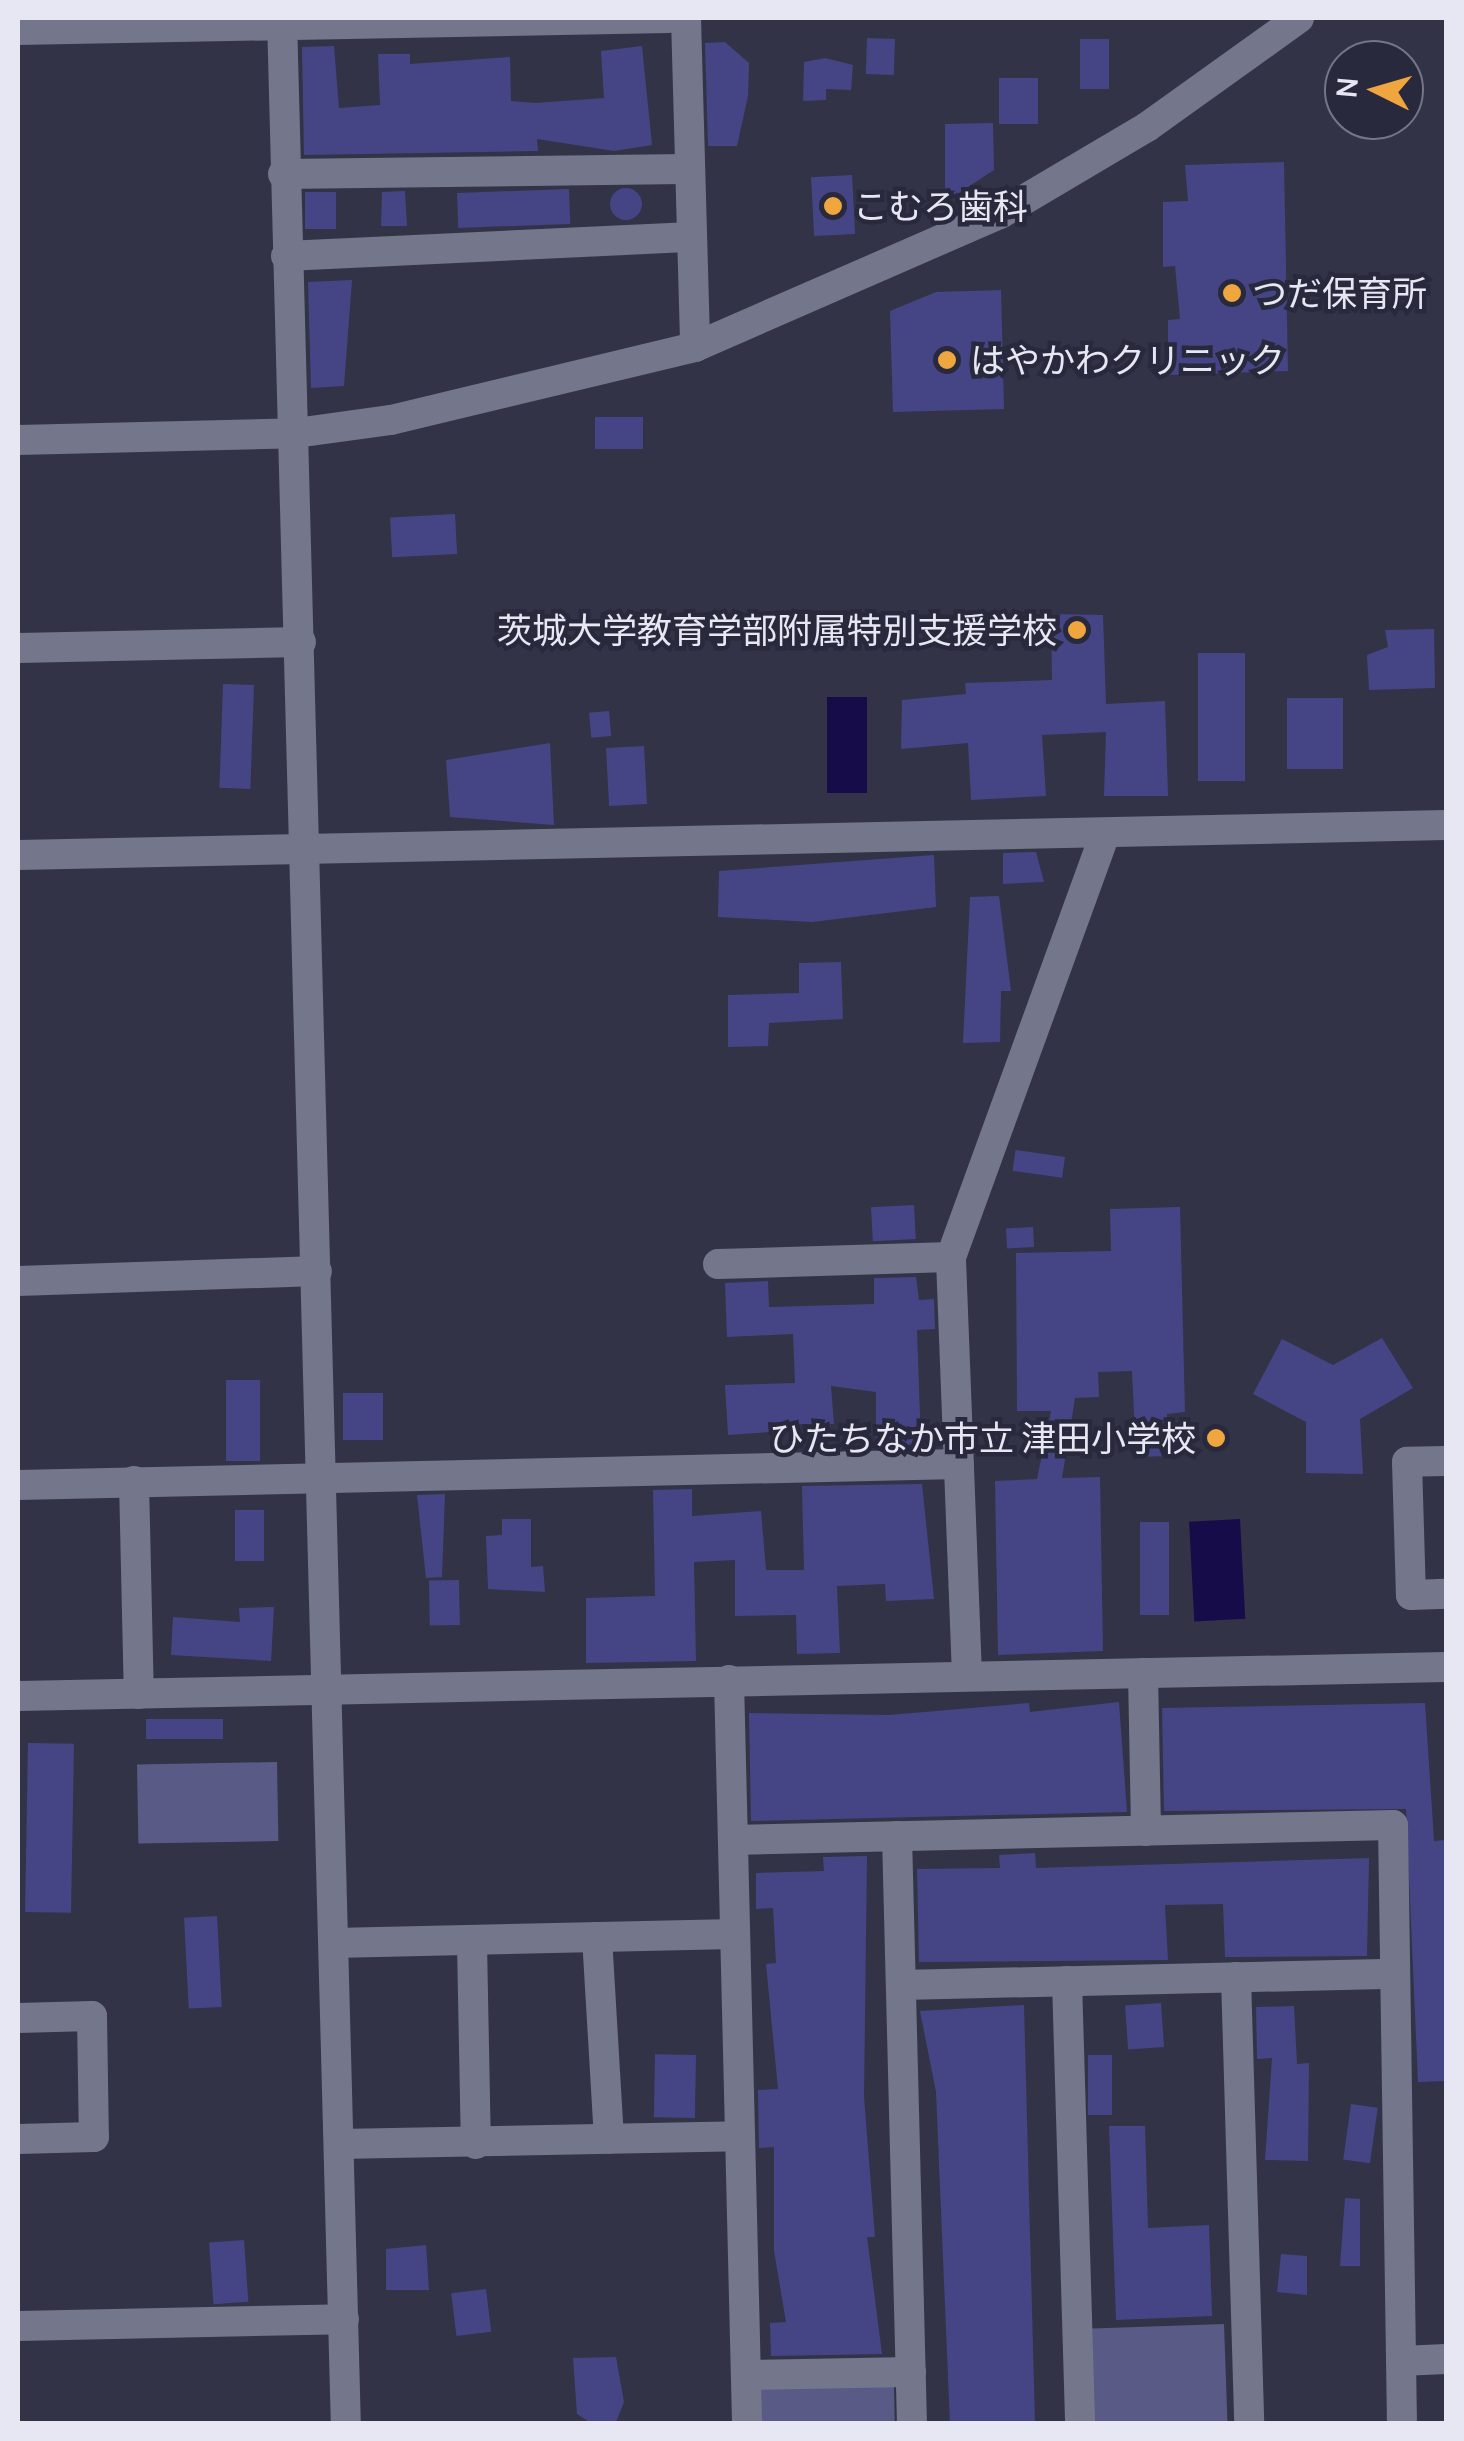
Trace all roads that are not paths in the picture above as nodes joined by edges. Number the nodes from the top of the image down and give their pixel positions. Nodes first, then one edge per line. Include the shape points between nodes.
1 (668, 18) edge
2 (686, 18) edge
3 (1300, 18) edge
4 (282, 20) edge
5 (418, 20) edge
6 (547, 22) edge
7 (1267, 27) edge
8 (18, 30) edge
9 (685, 169) junction
10 (283, 174) junction
11 (688, 237) junction
12 (286, 256) junction
13 (696, 346) junction
14 (296, 432) junction
15 (18, 440) edge
16 (301, 642) junction
17 (18, 648) edge
18 (1446, 824) edge
19 (1105, 834) junction
20 (306, 844) junction
21 (18, 855) edge
22 (952, 1257) junction
23 (718, 1264) dead end
24 (317, 1272) junction
25 (18, 1280) edge
26 (1446, 1461) edge
27 (959, 1464) junction
28 (322, 1476) junction
29 (134, 1482) junction
30 (18, 1485) edge
31 (1446, 1594) edge
32 (1446, 1667) edge
33 (1143, 1672) junction
34 (967, 1676) junction
35 (729, 1680) junction
36 (328, 1692) junction
37 (139, 1694) junction
38 (18, 1696) edge
39 (1146, 1831) junction
40 (897, 1836) junction
41 (732, 1840) junction
42 (735, 1934) junction
43 (597, 1938) junction
44 (472, 1942) junction
45 (334, 1943) junction
46 (1395, 1974) junction
47 (1236, 1978) junction
48 (1067, 1982) junction
49 (901, 1985) junction
50 (18, 2018) edge
51 (740, 2136) junction
52 (18, 2139) edge
53 (609, 2139) junction
54 (339, 2144) junction
55 (476, 2144) junction
56 (344, 2319) junction
57 (18, 2326) edge
58 (1446, 2359) edge
59 (1401, 2361) junction
60 (910, 2372) junction
61 (746, 2376) junction
62 (346, 2424) edge
63 (747, 2424) edge
64 (912, 2424) edge
65 (1080, 2424) edge
66 (1249, 2424) edge
67 (1402, 2424) edge

1 - 6 street
2 - 9 street
3 - 7 street
4 - 5 street
4 - 8 street
4 - 10 street
5 - 6 street
7 - 13 street via 1000,214
9 - 10 street
9 - 11 street
10 - 12 street
11 - 12 street
11 - 13 street
12 - 14 street
13 - 14 street via 586,380
14 - 15 street
14 - 16 street
16 - 17 street
16 - 20 street
18 - 19 street
19 - 20 street
19 - 22 street
20 - 21 street
20 - 24 street
22 - 23 street
22 - 27 street
24 - 25 street
24 - 28 street
26 - 31 street via 1407,1462 1411,1595
27 - 28 street
27 - 34 street
28 - 29 street
28 - 36 street
29 - 30 street
29 - 37 street
32 - 33 street
33 - 34 street
33 - 39 street
34 - 35 street
35 - 36 street
35 - 41 street
36 - 37 street
36 - 45 street
37 - 38 street
39 - 40 street
39 - 46 street via 1392,1825
40 - 41 street
40 - 49 street
41 - 42 street
42 - 43 street
42 - 51 street
43 - 44 street
43 - 53 street
44 - 45 street
44 - 55 street
45 - 54 street
46 - 47 street
46 - 59 street
47 - 48 street
47 - 66 street
48 - 49 street
48 - 65 street
49 - 60 street
50 - 52 street via 92,2016 94,2137
51 - 53 street
51 - 61 street
53 - 55 street
54 - 55 street
54 - 56 street
56 - 57 street
56 - 62 street
58 - 59 street
59 - 67 street
60 - 61 street
60 - 64 street
61 - 63 street

